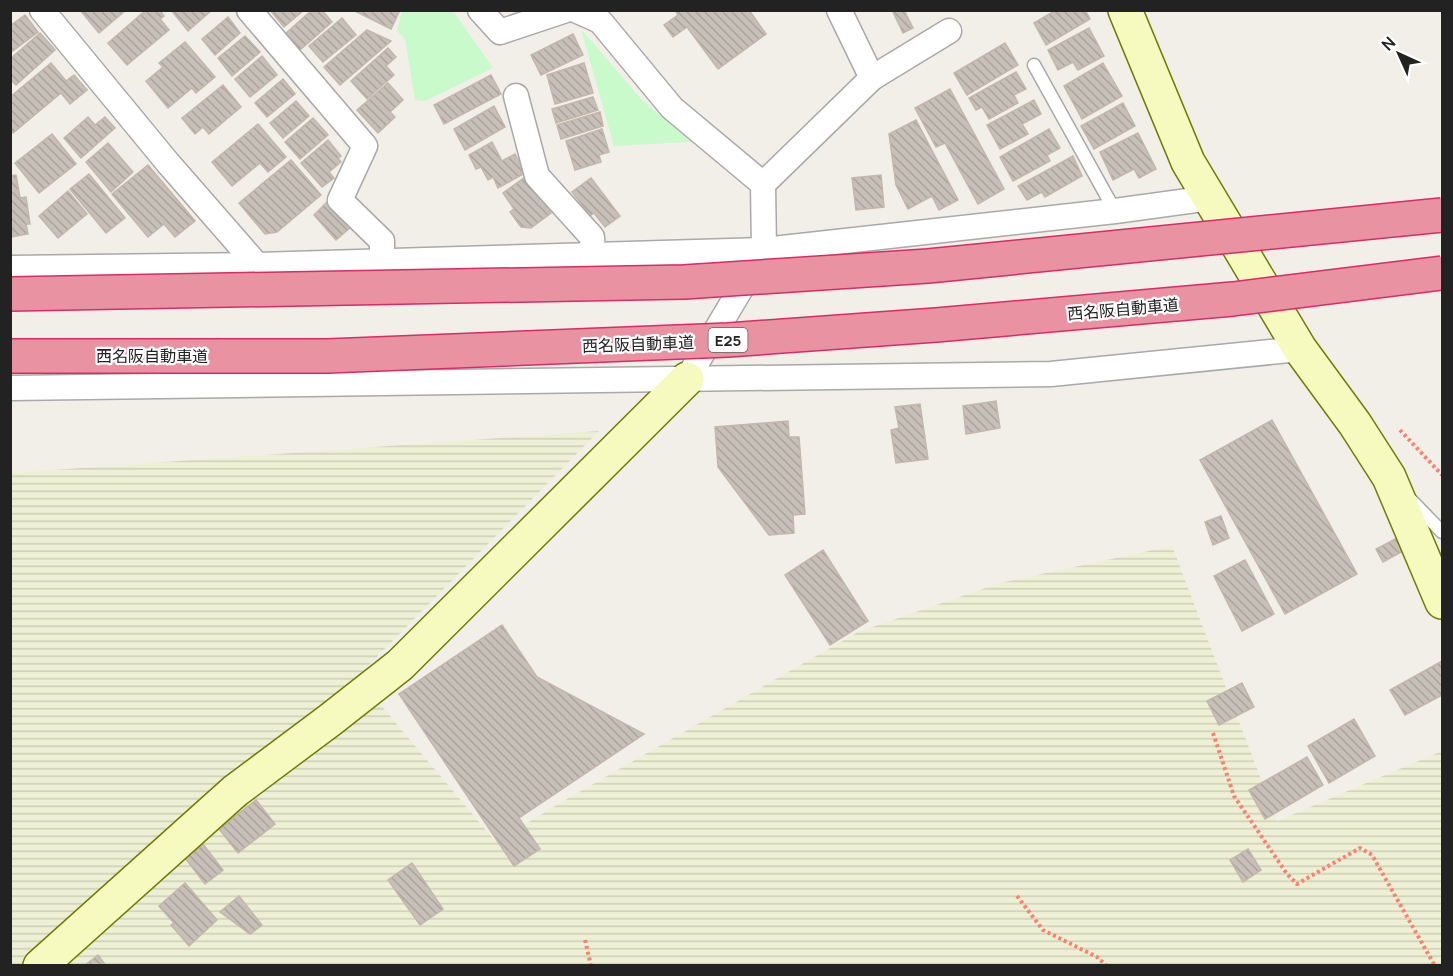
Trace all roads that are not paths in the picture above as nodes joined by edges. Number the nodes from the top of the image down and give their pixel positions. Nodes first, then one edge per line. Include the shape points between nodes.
1 (42, 10) edge
2 (249, 10) edge
3 (480, 10) edge
4 (566, 10) edge
5 (575, 10) edge
6 (839, 10) edge
7 (1125, 10) edge
8 (949, 31) dead end
9 (1034, 65) dead end
10 (872, 78) junction
11 (516, 96) dead end
12 (763, 183) junction
13 (1210, 198) junction
14 (1115, 212) junction
15 (1443, 215) edge
16 (764, 250) junction
17 (593, 256) junction
18 (382, 262) junction
19 (257, 265) junction
20 (10, 268) edge
21 (1443, 273) edge
22 (10, 294) edge
23 (1300, 350) junction
24 (10, 356) edge
25 (687, 379) junction
26 (10, 388) edge
27 (1389, 477) junction
28 (1443, 532) edge
29 (1443, 602) edge
30 (40, 966) edge

1 - 19 street
2 - 18 street via 365,146 340,200 382,241
3 - 4 street via 500,32
5 - 12 street via 600,21 672,108
6 - 10 street
7 - 13 street via 1188,162
8 - 10 street
9 - 14 lane
10 - 12 street
11 - 17 street via 537,176 592,237
12 - 16 street
13 - 14 street
13 - 23 street
14 - 16 street
15 - 22 highway, bridge via 928,266 684,282
16 - 17 street
16 - 25 street
17 - 18 street
18 - 19 street
19 - 20 street
21 - 24 highway, 西名阪自動車道 / E25, bridge via 1233,299 728,340 327,356
23 - 25 street via 1051,374
23 - 27 street
25 - 26 street
25 - 30 street via 400,665 235,791
27 - 28 lane
27 - 29 street

